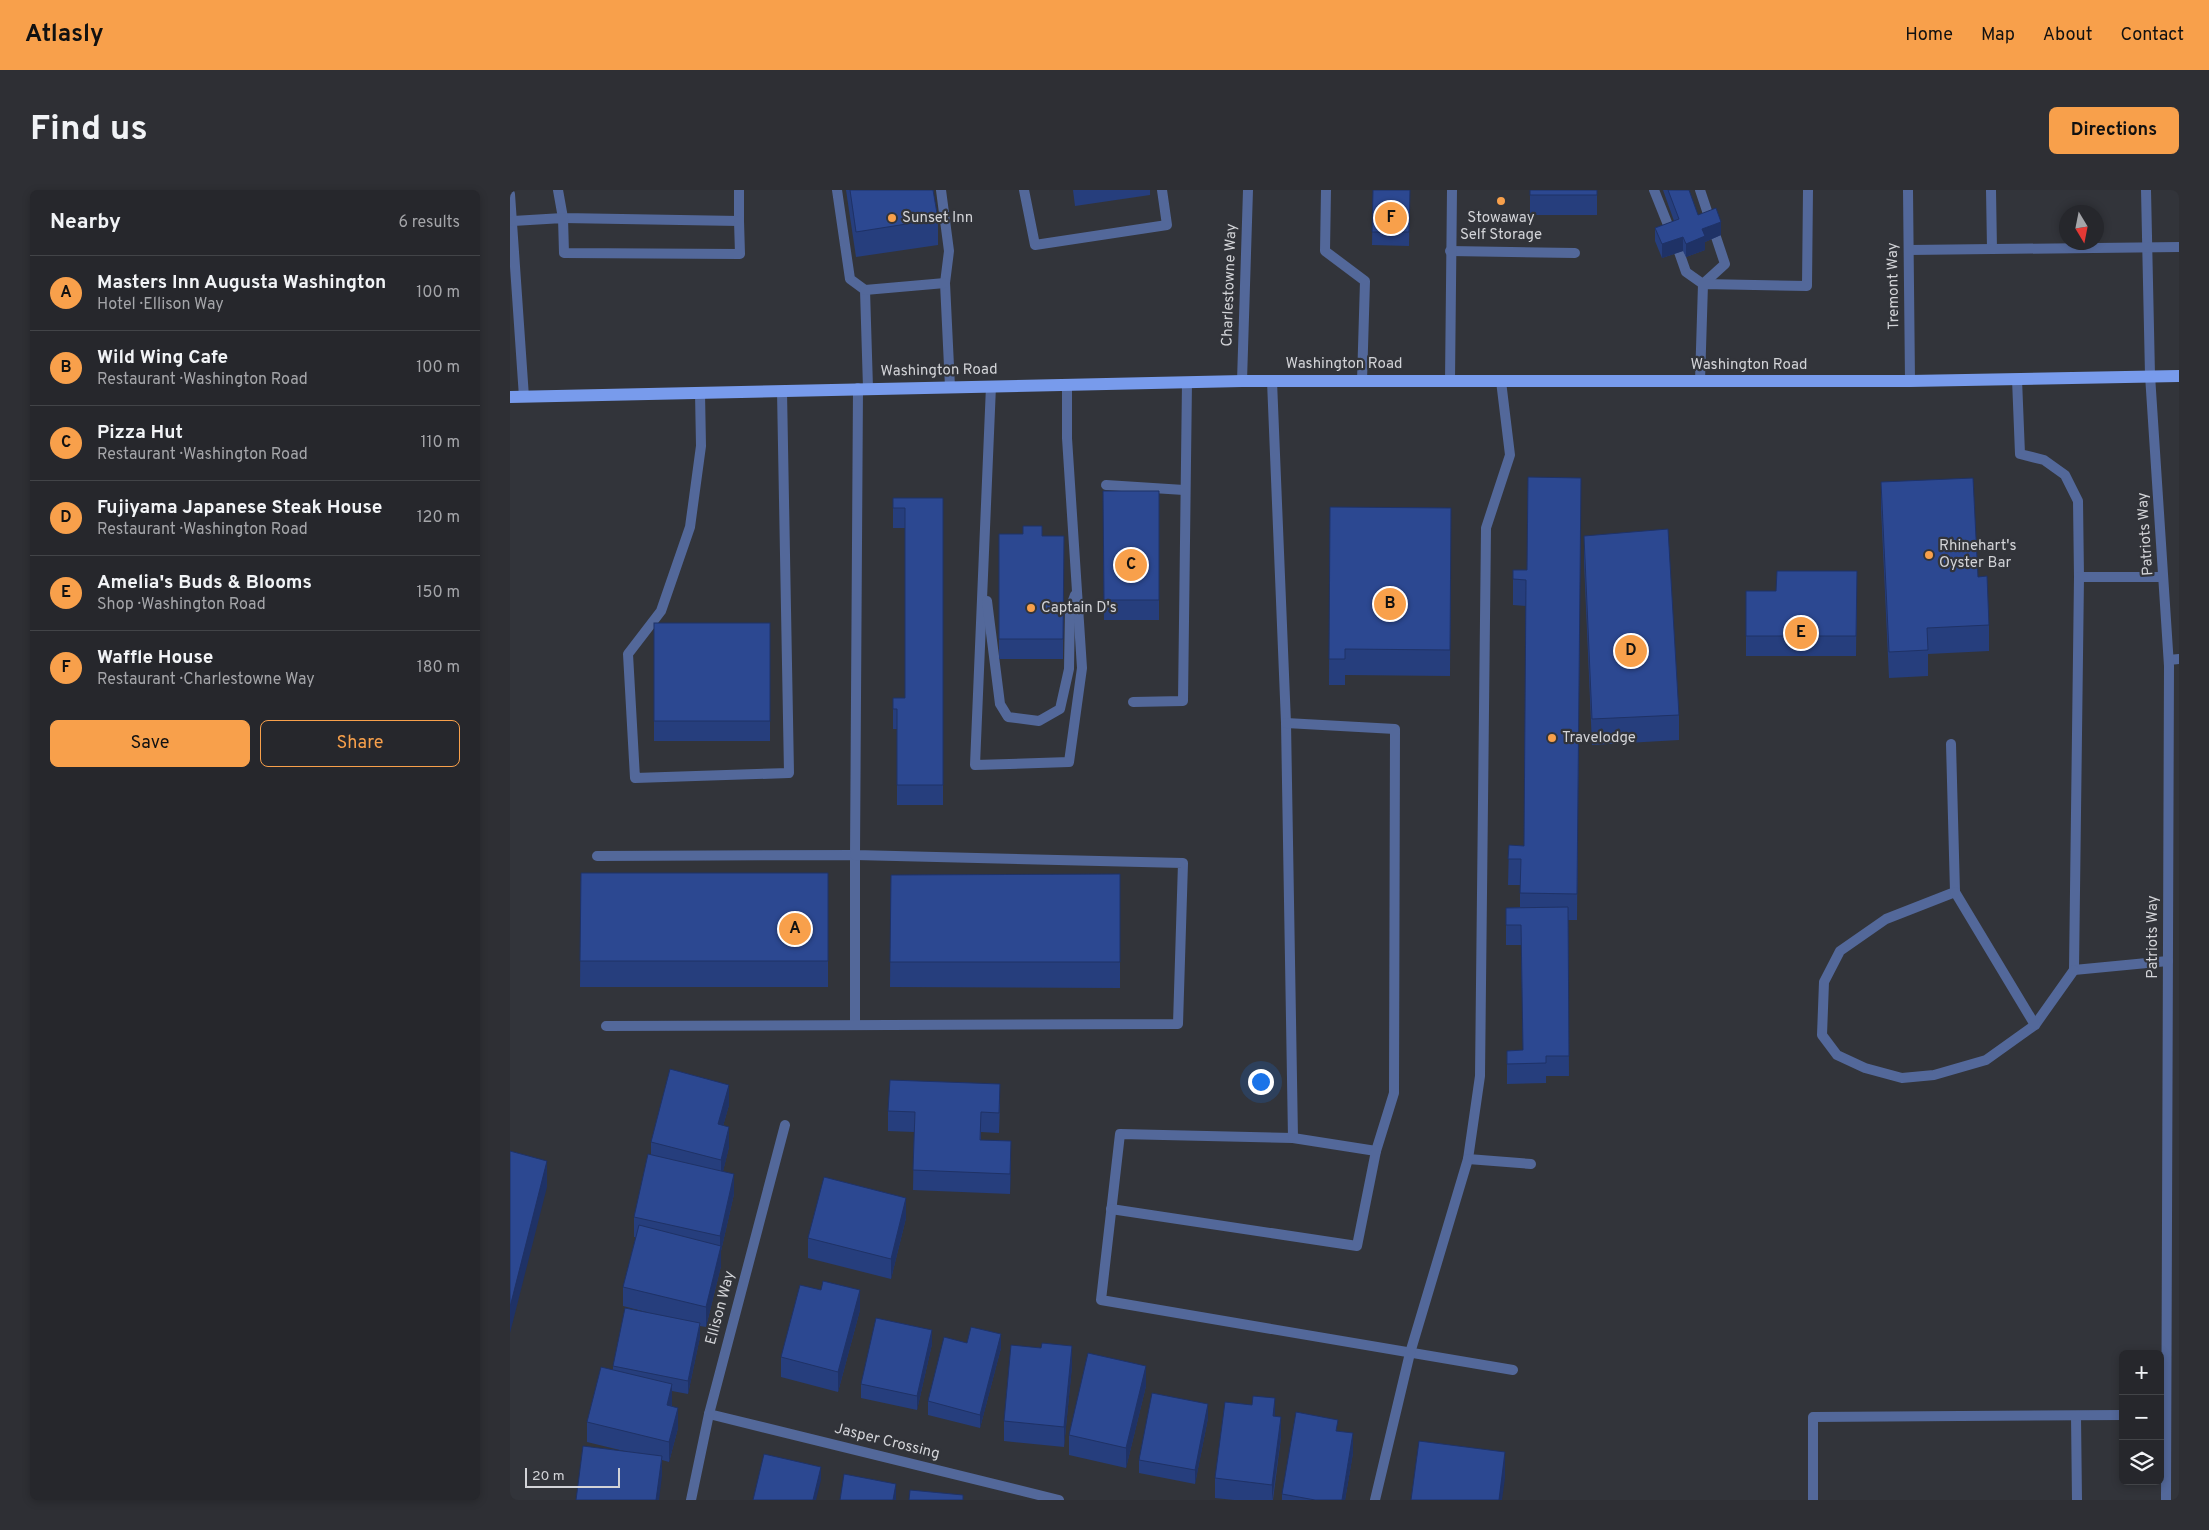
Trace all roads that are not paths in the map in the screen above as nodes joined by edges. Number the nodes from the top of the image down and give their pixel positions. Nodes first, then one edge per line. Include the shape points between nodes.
1 (558, 190) edge
2 (739, 190) edge
3 (837, 190) edge
4 (941, 190) edge
5 (1024, 190) edge
6 (1162, 190) edge
7 (1248, 190) edge
8 (1326, 190) edge
9 (1452, 190) edge
10 (1654, 190) edge
11 (1700, 190) edge
12 (1808, 190) edge
13 (1908, 190) edge
14 (1990, 190) edge
15 (2146, 190) edge
16 (510, 194) edge
17 (563, 218) junction
18 (513, 221) junction
19 (739, 221) junction
20 (1711, 223) edge
21 (1672, 235) edge
22 (1716, 237) edge
23 (2147, 247) junction
24 (2179, 247) edge
25 (1992, 249) junction
26 (1909, 250) junction
27 (1450, 251) junction
28 (1679, 252) edge
29 (1575, 253) dead end
30 (945, 283) junction
31 (1703, 284) junction
32 (865, 290) junction
33 (2150, 375) junction
34 (2179, 376) edge
35 (2017, 378) junction
36 (1272, 380) junction
37 (1242, 381) junction
38 (1362, 381) junction
39 (1450, 381) junction
40 (1501, 381) junction
41 (1700, 381) junction
42 (1910, 381) junction
43 (1187, 382) junction
44 (1067, 384) junction
45 (990, 386) junction
46 (950, 387) junction
47 (863, 388) junction
48 (782, 391) junction
49 (700, 393) junction
50 (510, 397) edge
51 (524, 397) junction
52 (1106, 485) dead end
53 (1184, 490) junction
54 (984, 570) junction
55 (2163, 577) junction
56 (2079, 578) junction
57 (1077, 589) junction
58 (2174, 660) edge
59 (1133, 702) dead end
60 (1286, 723) junction
61 (1951, 744) dead end
62 (855, 855) junction
63 (597, 856) dead end
64 (1954, 892) junction
65 (2168, 961) junction
66 (2074, 970) junction
67 (855, 1025) junction
68 (2035, 1025) junction
69 (606, 1026) dead end
70 (785, 1125) dead end
71 (1293, 1138) junction
72 (1376, 1151) junction
73 (1468, 1158) junction
74 (1531, 1164) dead end
75 (1112, 1209) junction
76 (1410, 1353) junction
77 (1514, 1370) dead end
78 (2163, 1395) edge
79 (709, 1414) junction
80 (2119, 1415) edge
81 (2076, 1416) junction
82 (2164, 1440) edge
83 (691, 1500) edge
84 (1059, 1500) edge
85 (1375, 1500) edge
86 (1813, 1500) edge
87 (2077, 1500) edge
88 (2166, 1500) edge

1 - 17 street
2 - 19 street
3 - 32 street via 850,279
4 - 30 street via 949,251
5 - 6 street via 1035,245 1167,225
7 - 37 street, Charlestowne Way
8 - 38 street via 1325,251 1365,281
9 - 27 street
10 - 21 street
11 - 20 street
12 - 31 street via 1807,286
13 - 26 street, Tremont Way
14 - 25 street
15 - 23 street, Patriots Way
16 - 18 street
17 - 18 street
17 - 19 street
17 - 19 street via 564,253 740,254
18 - 51 street
22 - 31 street via 1725,264
23 - 24 street
23 - 25 street
23 - 33 street, Patriots Way
25 - 26 street
26 - 42 street, Tremont Way
27 - 29 street
27 - 39 street
28 - 31 street via 1686,272
30 - 32 street
30 - 46 street
31 - 41 street
32 - 47 street
33 - 34 main road, Washington Road
33 - 35 main road, Washington Road
33 - 55 street, Patriots Way
35 - 42 main road, Washington Road
35 - 56 street via 2020,454 2044,460 2064,475 2078,501
36 - 37 main road, Washington Road
36 - 38 main road, Washington Road
36 - 60 street
37 - 43 main road, Washington Road
38 - 39 main road, Washington Road
39 - 40 main road, Washington Road
40 - 41 main road, Washington Road
40 - 73 street via 1510,455 1486,528 1480,1076
41 - 42 main road, Washington Road
43 - 44 main road, Washington Road
43 - 53 street
44 - 45 main road, Washington Road
44 - 57 street via 1067,438
45 - 46 main road, Washington Road
45 - 54 street
46 - 47 main road, Washington Road
47 - 48 main road, Washington Road
47 - 62 street
48 - 49 main road, Washington Road
48 - 49 street via 789,774 635,778 628,654 661,611 690,527 701,446
49 - 51 main road, Washington Road
50 - 51 main road, Washington Road
52 - 53 street
53 - 59 street via 1184,701
54 - 57 street via 1000,704 1008,717 1039,721 1060,709 1069,669 1070,609
54 - 57 street via 975,765 1069,762 1082,668
55 - 56 street
55 - 58 street, Patriots Way
56 - 66 street
58 - 65 street, Patriots Way
60 - 71 street
60 - 72 street via 1395,729 1394,1092
61 - 64 street
62 - 63 street
62 - 67 street
62 - 67 street via 1183,863 1178,1024
64 - 68 street
64 - 68 street via 1886,919 1840,951 1824,982 1822,1035 1838,1056 1865,1068 1902,1078 1934,1075 1986,1060
65 - 66 street
65 - 78 street, Patriots Way
66 - 68 street
67 - 69 street
70 - 79 street, Ellison Way
71 - 72 street
71 - 75 street via 1120,1134
72 - 75 street via 1358,1246
73 - 74 street
73 - 76 street
75 - 76 street via 1101,1300
76 - 77 street
76 - 85 street
79 - 83 street, Ellison Way
79 - 84 street, Jasper Crossing
80 - 81 street
81 - 86 street via 1813,1416
81 - 87 street
82 - 88 street, Patriots Way

